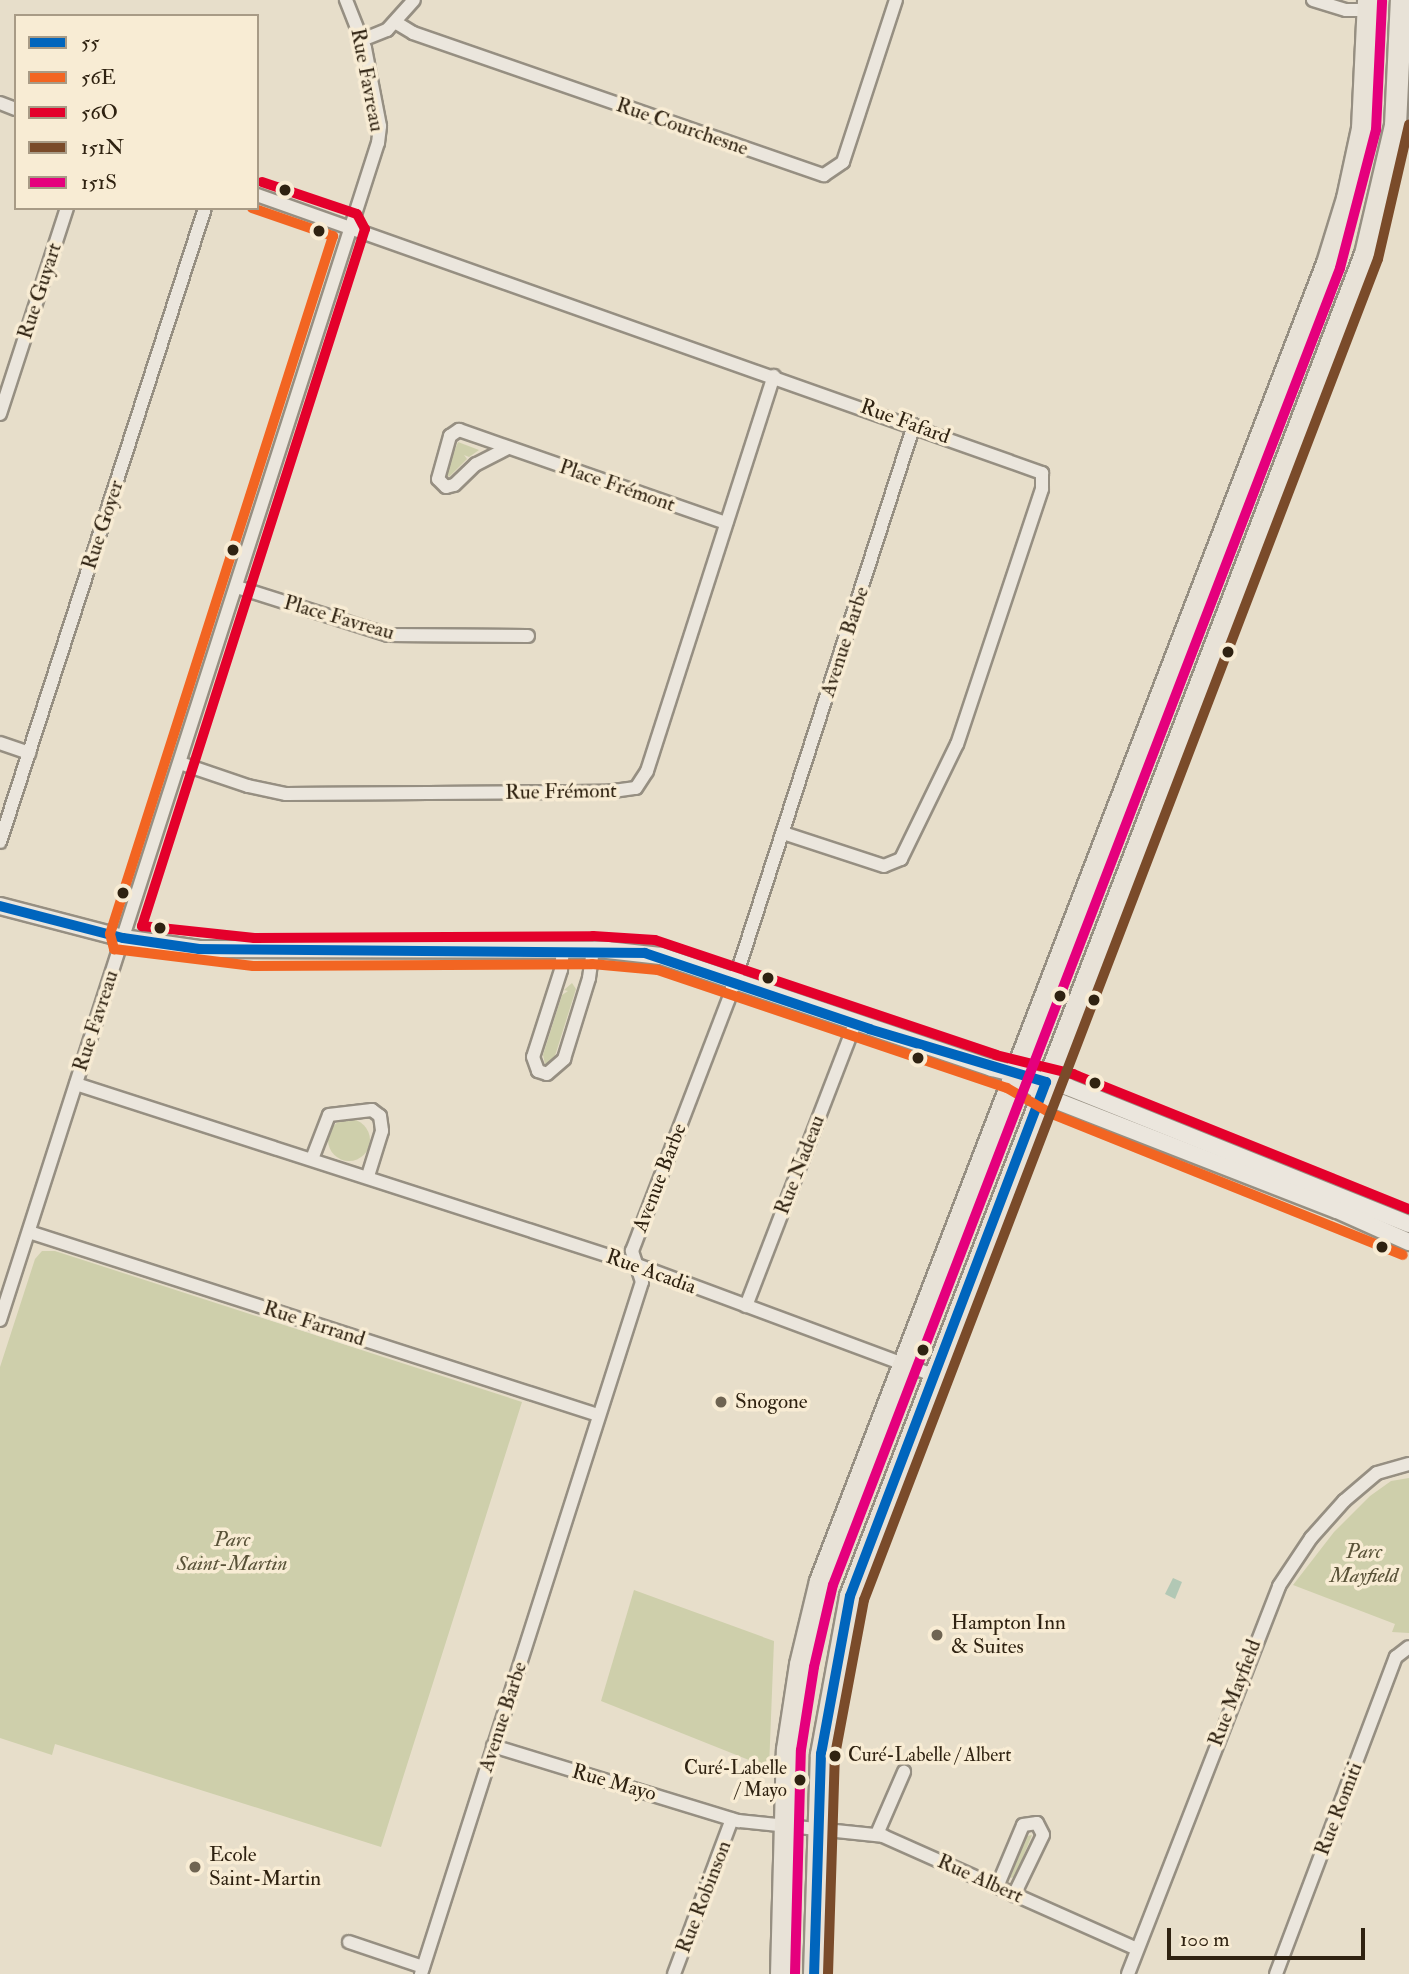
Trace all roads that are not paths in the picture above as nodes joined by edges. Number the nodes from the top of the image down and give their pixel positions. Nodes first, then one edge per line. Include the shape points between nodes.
1 (346, 0) edge
2 (414, 0) edge
3 (896, 0) edge
4 (1313, 0) edge
5 (1401, 0) edge
6 (1368, 5) edge
7 (395, 22) junction
8 (1405, 34) edge
9 (362, 40) junction
10 (259, 196) edge
11 (66, 210) edge
12 (204, 210) edge
13 (351, 227) junction
14 (775, 376) junction
15 (0, 414) edge
16 (914, 425) junction
17 (508, 448) junction
18 (726, 523) junction
19 (237, 587) junction
20 (528, 636) dead end
21 (1177, 653) junction
22 (1198, 688) junction
23 (0, 743) edge
24 (29, 753) junction
25 (180, 763) junction
26 (783, 833) junction
27 (0, 842) edge
28 (0, 906) edge
29 (123, 938) junction
30 (563, 950) junction
31 (593, 950) junction
32 (734, 980) junction
33 (855, 1024) junction
34 (1013, 1075) junction
35 (76, 1084) junction
36 (1044, 1087) junction
37 (312, 1159) junction
38 (368, 1176) junction
39 (1409, 1224) edge
40 (29, 1232) junction
41 (1409, 1242) edge
42 (637, 1265) junction
43 (746, 1306) junction
44 (0, 1320) edge
45 (901, 1364) junction
46 (932, 1375) junction
47 (598, 1415) junction
48 (1409, 1464) edge
49 (1408, 1647) edge
50 (493, 1746) junction
51 (904, 1772) dead end
52 (732, 1819) junction
53 (784, 1825) junction
54 (817, 1828) junction
55 (877, 1834) junction
56 (997, 1887) junction
57 (1014, 1895) junction
58 (349, 1942) dead end
59 (1138, 1949) junction
60 (422, 1970) edge
61 (674, 1974) edge
62 (781, 1974) edge
63 (814, 1974) edge
64 (1128, 1974) edge
65 (1276, 1974) edge

1 - 9 street, Rue Favreau
2 - 7 street
3 - 7 street, Rue Courchesne via 843,162 824,175 413,33
4 - 6 street via 1346,10
5 - 8 main road
6 - 21 main road via 1362,128 1341,221
7 - 9 street
8 - 22 main road via 1393,140 1365,254
9 - 13 street, Rue Favreau via 380,134
10 - 13 street, Rue Fafard
11 - 15 street, Rue Guyart
12 - 24 street, Rue Goyer
13 - 14 street, Rue Fafard
13 - 19 street, Rue Favreau
14 - 16 street, Rue Fafard
14 - 18 street, Rue Frémont
16 - 26 street, Avenue Barbe
16 - 26 street, Rue Fafard via 1038,469 1045,478 1042,489 957,744 901,859 884,866
17 - 17 street, Place Frémont via 454,431 438,479 446,487 454,485 476,464
17 - 18 street, Place Frémont
18 - 25 street, Rue Frémont via 647,771 633,790 286,794
19 - 20 street, Place Favreau via 388,635
19 - 25 street, Rue Favreau
21 - 22 main road
21 - 34 main road
22 - 36 main road
23 - 24 street
24 - 27 street, Rue Goyer
25 - 29 street, Rue Favreau
26 - 32 street, Avenue Barbe
28 - 29 street
29 - 30 street via 245,952
29 - 35 street, Rue Favreau
30 - 31 street
30 - 31 street via 533,1057 538,1071 547,1074 557,1070 564,1059
31 - 32 street via 645,953
32 - 33 street
32 - 42 street, Avenue Barbe via 632,1251
33 - 34 street
33 - 43 street, Rue Nadeau
34 - 36 street
34 - 45 main road
35 - 37 street, Rue Acadia
35 - 40 street, Rue Favreau
36 - 39 street via 1328,1188
36 - 41 street
36 - 46 main road
37 - 38 street, Rue Acadia
37 - 38 street via 329,1115 375,1112 382,1131
38 - 42 street, Rue Acadia
40 - 44 street, Rue Favreau
40 - 47 street, Rue Farrand
42 - 43 street, Rue Acadia
42 - 47 street, Avenue Barbe via 642,1282
43 - 45 street, Rue Acadia
45 - 46 street, Rue Acadia
45 - 53 main road via 813,1609 791,1718
46 - 54 main road via 845,1614 824,1722
47 - 50 street, Avenue Barbe
48 - 59 street, Rue Mayfield via 1385,1469 1356,1489 1318,1529 1279,1586
49 - 65 street, Rue Romiti via 1396,1657
50 - 52 street, Rue Mayo
50 - 60 street, Avenue Barbe
51 - 55 street
52 - 53 street, Rue Mayo
52 - 61 street, Rue Robinson
53 - 54 street, Rue Mayo
53 - 62 main road
54 - 55 street, Rue Albert
54 - 63 main road
55 - 56 street, Rue Albert
56 - 57 street, Rue Albert
56 - 57 street via 1023,1825 1037,1823 1043,1835
57 - 59 street, Rue Albert
58 - 60 street
59 - 64 street, Rue Mayfield

